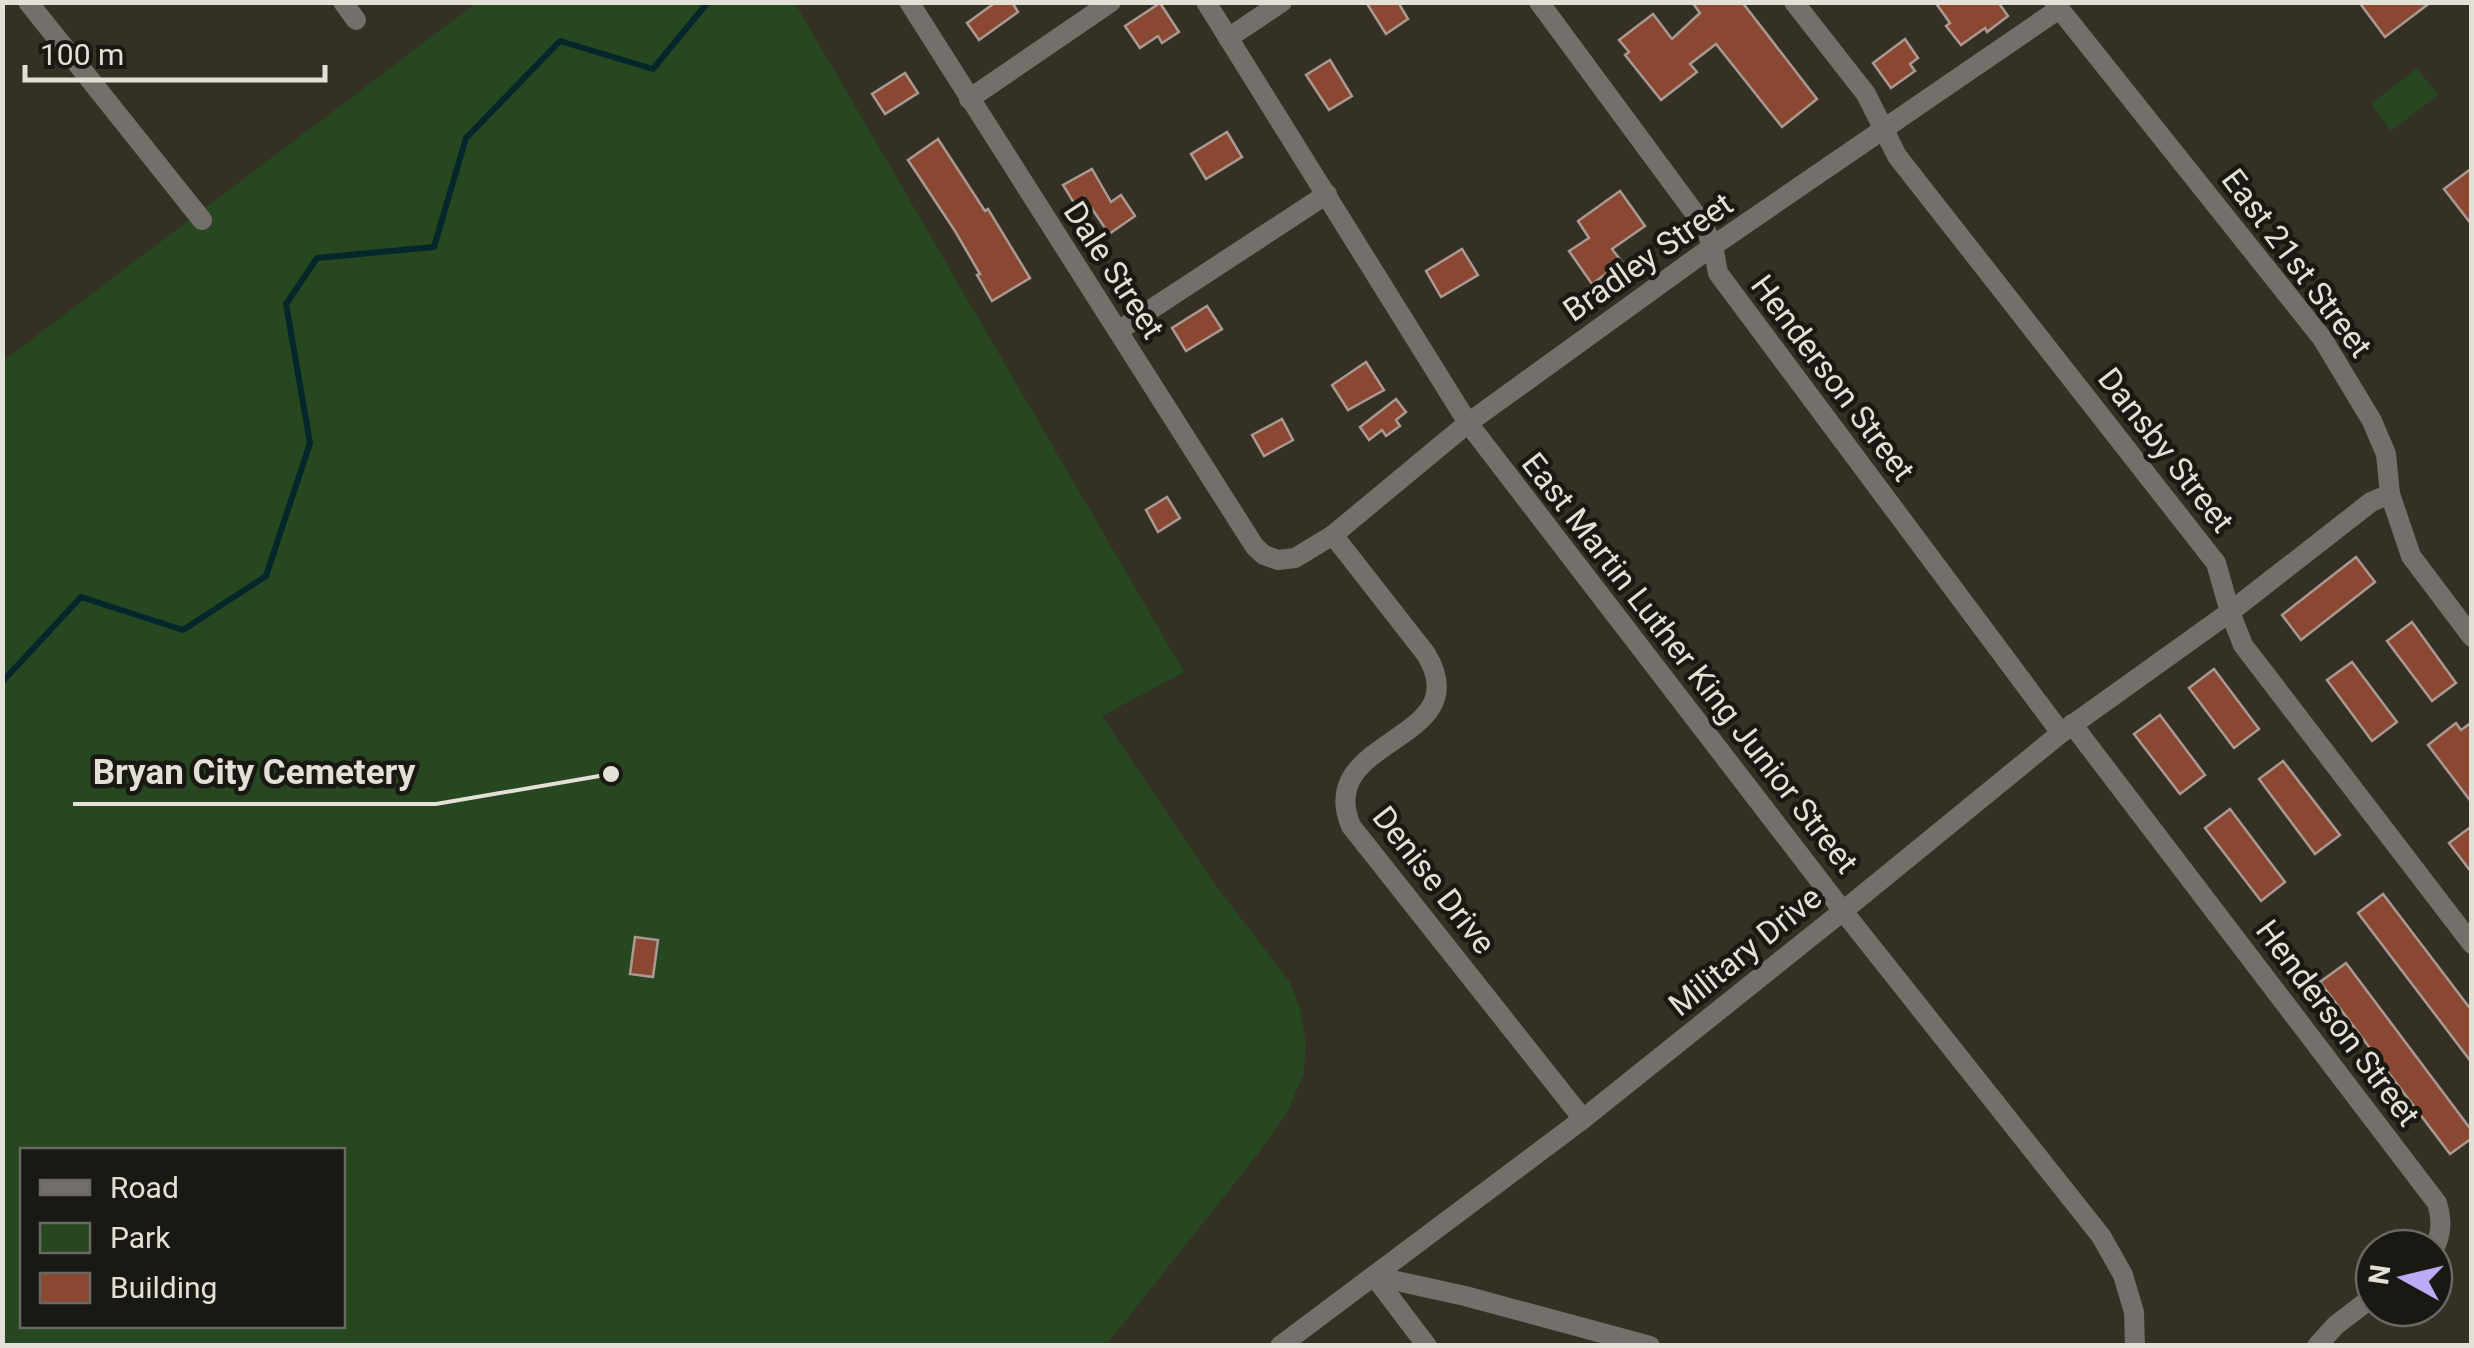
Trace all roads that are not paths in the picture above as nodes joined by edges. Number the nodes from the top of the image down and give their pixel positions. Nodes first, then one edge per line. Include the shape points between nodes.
1 (28, 2) edge
2 (343, 2) edge
3 (909, 2) edge
4 (1112, 2) edge
5 (1206, 2) edge
6 (1282, 2) edge
7 (1539, 2) edge
8 (1794, 2) edge
9 (2057, 6) edge
10 (356, 20) dead end
11 (1228, 38) junction
12 (970, 99) junction
13 (1883, 131) junction
14 (1327, 194) junction
15 (202, 220) dead end
16 (1713, 246) junction
17 (1118, 331) junction
18 (1468, 423) junction
19 (2390, 494) junction
20 (1332, 535) junction
21 (1278, 560) joint
22 (2230, 612) junction
23 (2472, 637) edge
24 (2066, 728) junction
25 (1843, 911) junction
26 (2472, 944) edge
27 (1583, 1119) junction
28 (2441, 1228) edge
29 (1374, 1276) junction
30 (2354, 1311) edge
31 (1280, 1346) edge
32 (1427, 1346) edge
33 (1650, 1346) edge
34 (2135, 1346) edge
35 (2317, 1346) edge

1 - 15 street
2 - 10 street
3 - 12 street, Dale Street
4 - 12 street
5 - 11 street, East Martin Luther King Junior Street
6 - 11 street
7 - 16 street, Henderson Street
8 - 13 street, Dansby Street via 1866,94
9 - 13 street, Bradley Street
9 - 19 street, East 21st Street via 2322,338 2372,421 2386,454
11 - 14 street, East Martin Luther King Junior Street
12 - 17 street, Dale Street
13 - 16 street, Bradley Street
13 - 22 street, Dansby Street via 2216,563
14 - 17 street
14 - 18 street, East Martin Luther King Junior Street
16 - 18 street, Bradley Street
16 - 24 street, Henderson Street via 1718,273
17 - 21 street, Dale Street via 1255,547
18 - 20 street, Bradley Street
18 - 25 street, East Martin Luther King Junior Street
19 - 22 street, Military Drive
19 - 23 street, East 21st Street via 2410,556
20 - 21 street, Bradley Street via 1295,558
20 - 27 street, Denise Drive via 1426,654 1438,684 1430,709 1351,779 1345,800 1350,826
22 - 24 street, Military Drive
22 - 26 street, Dansby Street via 2243,645
24 - 25 street, Military Drive
24 - 28 street, Henderson Street via 2437,1203
25 - 27 street, Military Drive
25 - 34 street, East Martin Luther King Junior Street via 2102,1236 2123,1275
27 - 29 street, Military Drive
29 - 31 street, Military Drive
29 - 32 street
29 - 33 street
30 - 35 street

